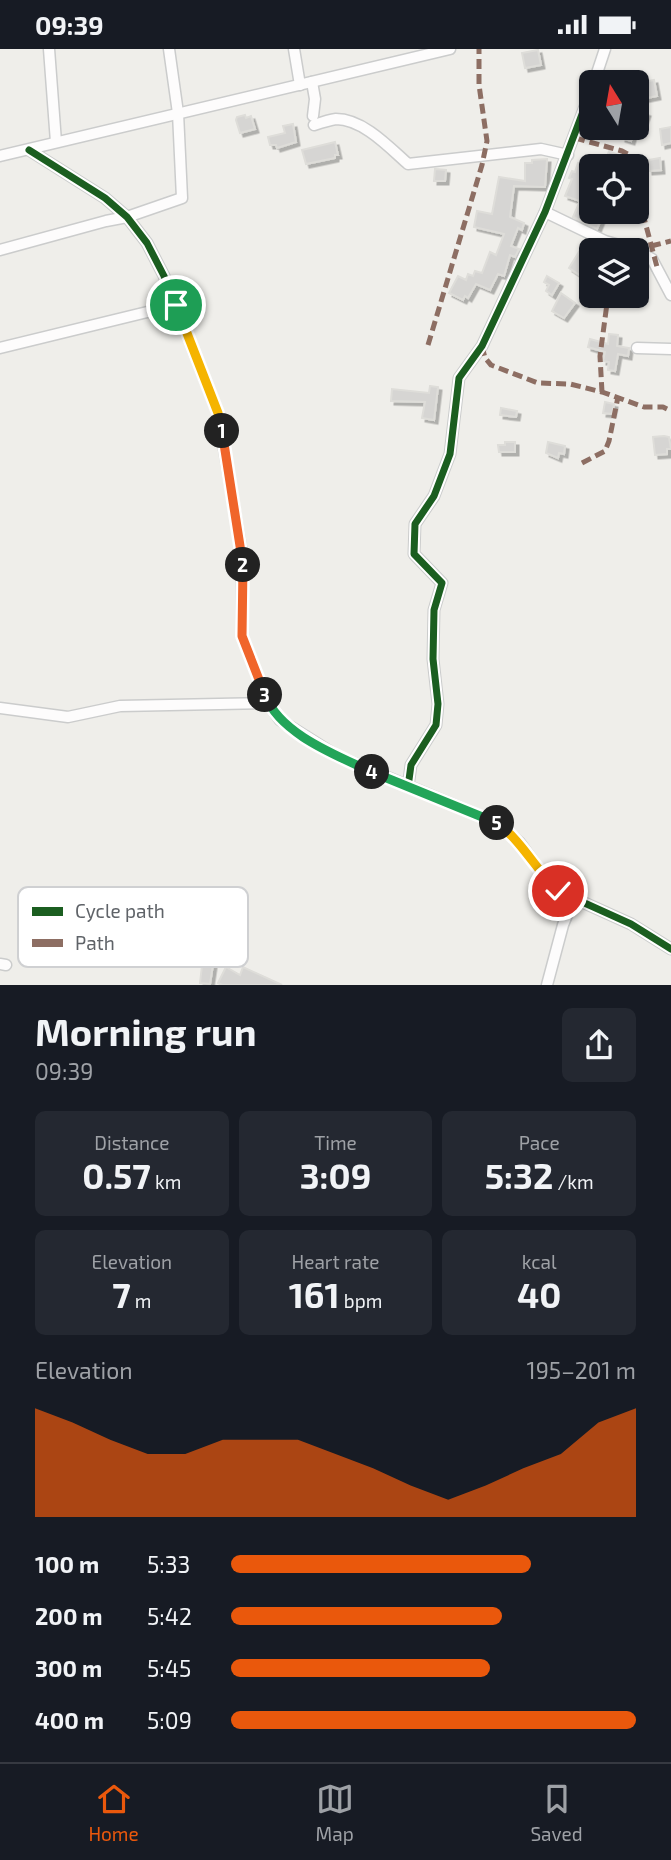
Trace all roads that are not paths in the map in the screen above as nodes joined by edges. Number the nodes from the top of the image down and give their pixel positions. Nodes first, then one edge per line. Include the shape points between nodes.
1 (50, 49) edge
2 (169, 49) edge
3 (294, 49) edge
4 (450, 49) edge
5 (605, 49) edge
6 (598, 70) edge
7 (312, 82) junction
8 (300, 85) junction
9 (178, 113) junction
10 (579, 124) edge
11 (56, 142) junction
12 (29, 150) junction
13 (568, 155) junction
14 (0, 156) edge
15 (545, 212) junction
16 (127, 218) junction
17 (599, 238) edge
18 (0, 250) edge
19 (649, 257) edge
20 (671, 295) edge
21 (176, 305) junction
22 (0, 348) edge
23 (637, 348) dead end
24 (671, 349) edge
25 (268, 703) junction
26 (0, 708) edge
27 (408, 787) junction
28 (573, 900) junction
29 (671, 949) edge
30 (547, 985) edge

1 - 11 street
2 - 9 street
3 - 8 street
4 - 7 street
5 - 6 street
7 - 8 street
7 - 13 street via 313,120 337,119 358,125 408,164 541,149
8 - 9 street
9 - 11 street
9 - 16 street via 182,198
10 - 13 street
11 - 12 street
12 - 14 street
12 - 16 street via 105,198
13 - 15 street
15 - 17 street
15 - 27 street via 482,346 459,377 450,454 434,496 415,524 414,554 443,583 434,610 436,725 411,765
16 - 18 street
16 - 21 street via 148,243
19 - 20 street
21 - 22 street
21 - 25 street via 218,413 242,554 242,636
23 - 24 street
25 - 26 street via 120,706 68,717
25 - 27 street via 291,729 337,756
27 - 28 street via 497,823 520,843 546,879
28 - 29 street via 611,914
28 - 30 street

